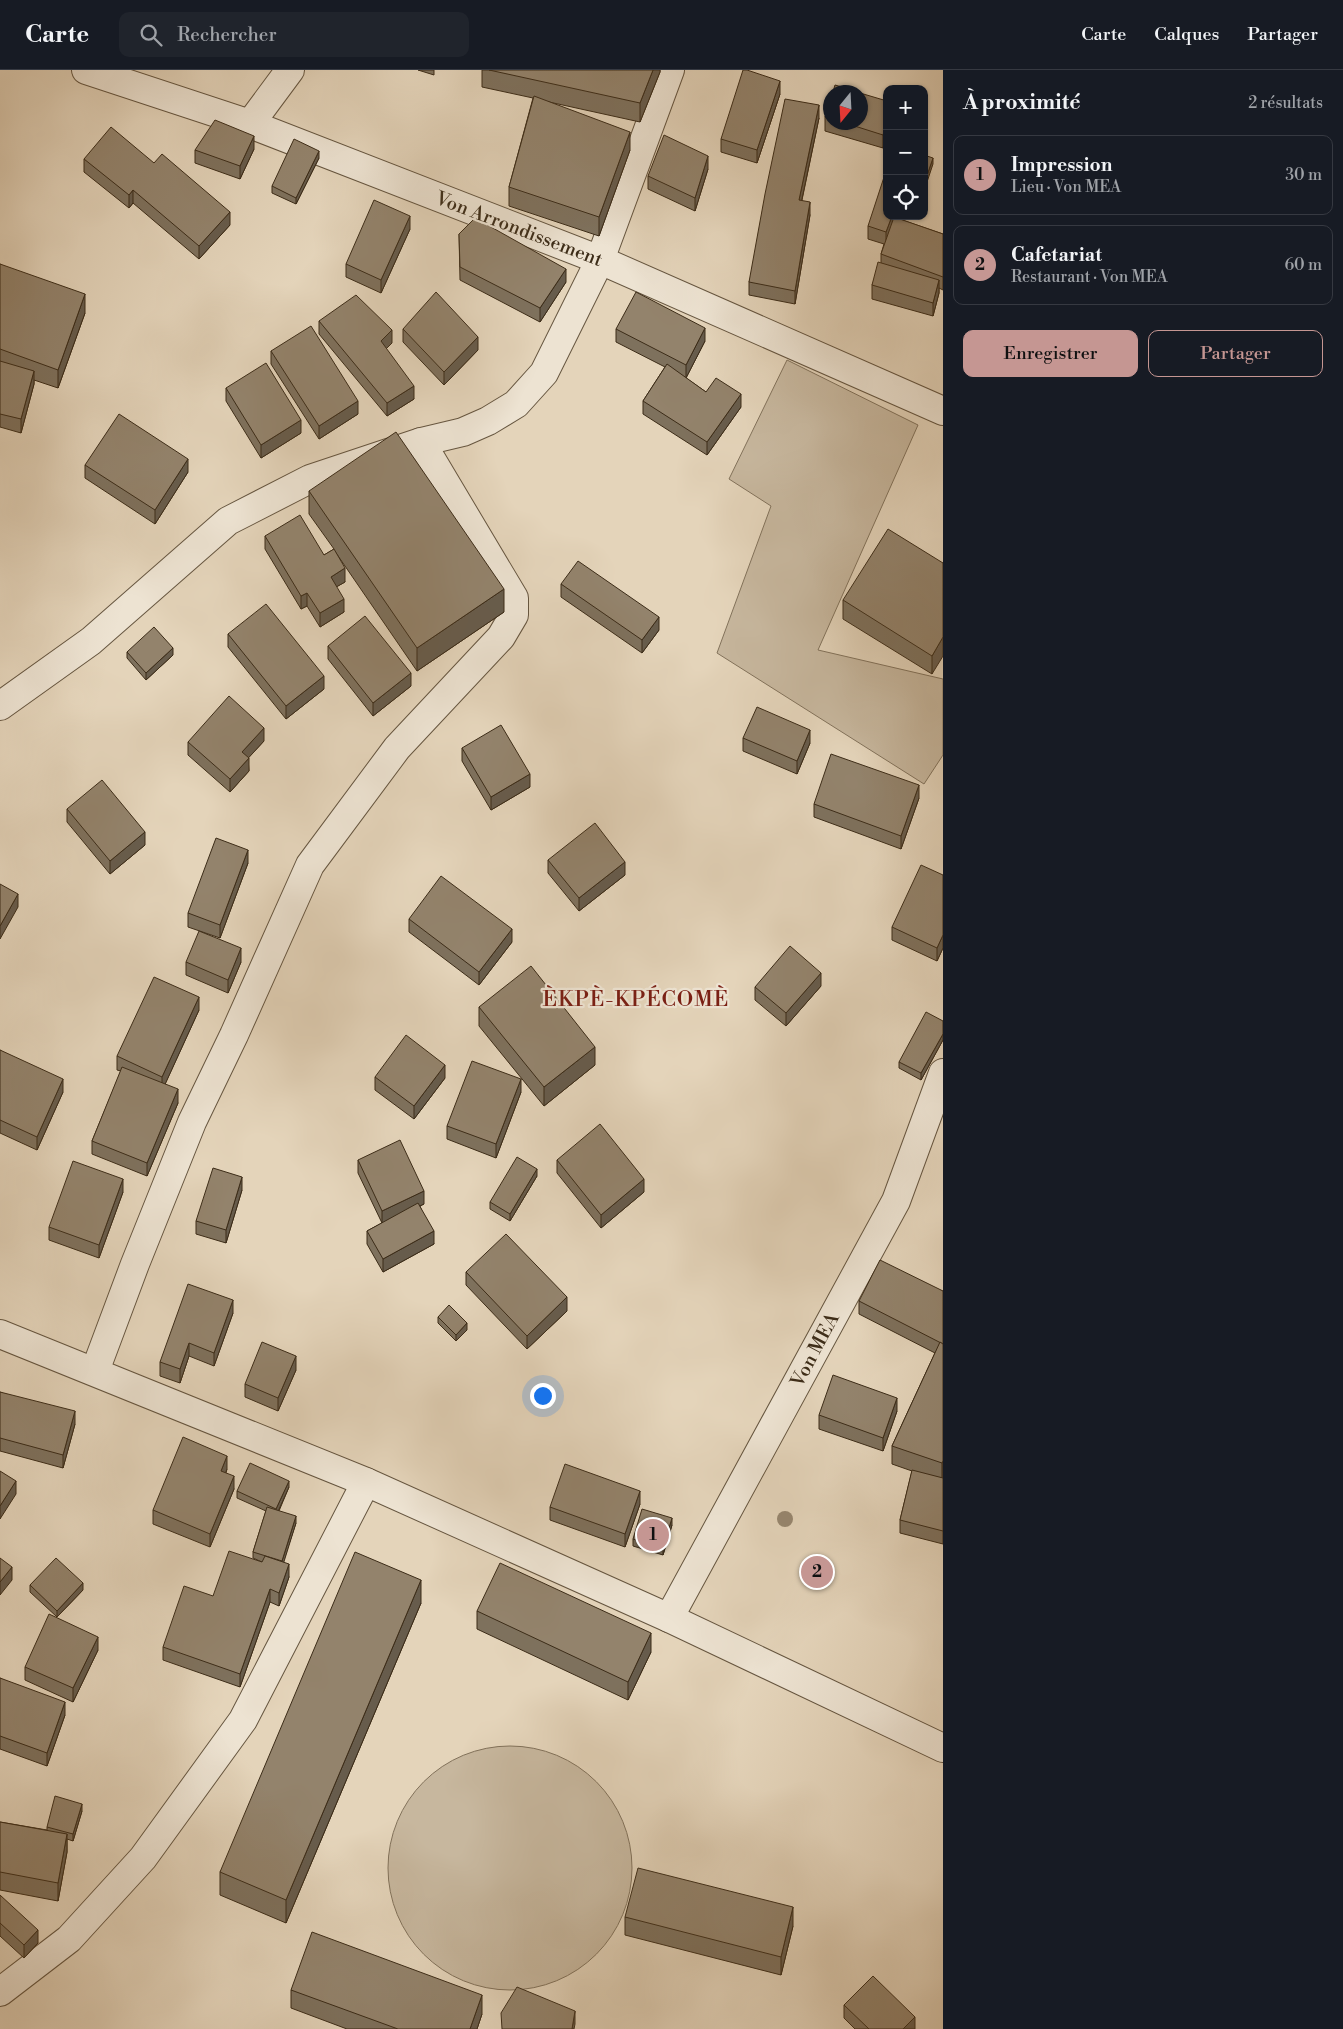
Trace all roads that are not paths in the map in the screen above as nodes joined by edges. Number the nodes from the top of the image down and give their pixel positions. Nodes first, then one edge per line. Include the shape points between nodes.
1 (86, 70) edge
2 (290, 70) edge
3 (670, 70) edge
4 (250, 124) junction
5 (600, 260) junction
6 (943, 411) edge
7 (421, 442) junction
8 (0, 706) edge
9 (943, 1073) edge
10 (0, 1334) edge
11 (95, 1371) junction
12 (366, 1482) junction
13 (669, 1618) junction
14 (943, 1748) edge
15 (0, 1992) edge

1 - 4 street, Von Arrondissement
2 - 4 street
3 - 5 street
4 - 5 street, Von Arrondissement
5 - 6 street, Von Arrondissement
5 - 7 street via 544,373 516,404 463,432
7 - 8 street via 310,479 228,521 91,641
7 - 11 street via 514,598 514,615 501,637 397,748 310,865 192,1122
9 - 13 street, Von MEA via 896,1201
10 - 11 street
11 - 12 street
12 - 13 street
12 - 15 street via 243,1720 142,1858 69,1939
13 - 14 street

